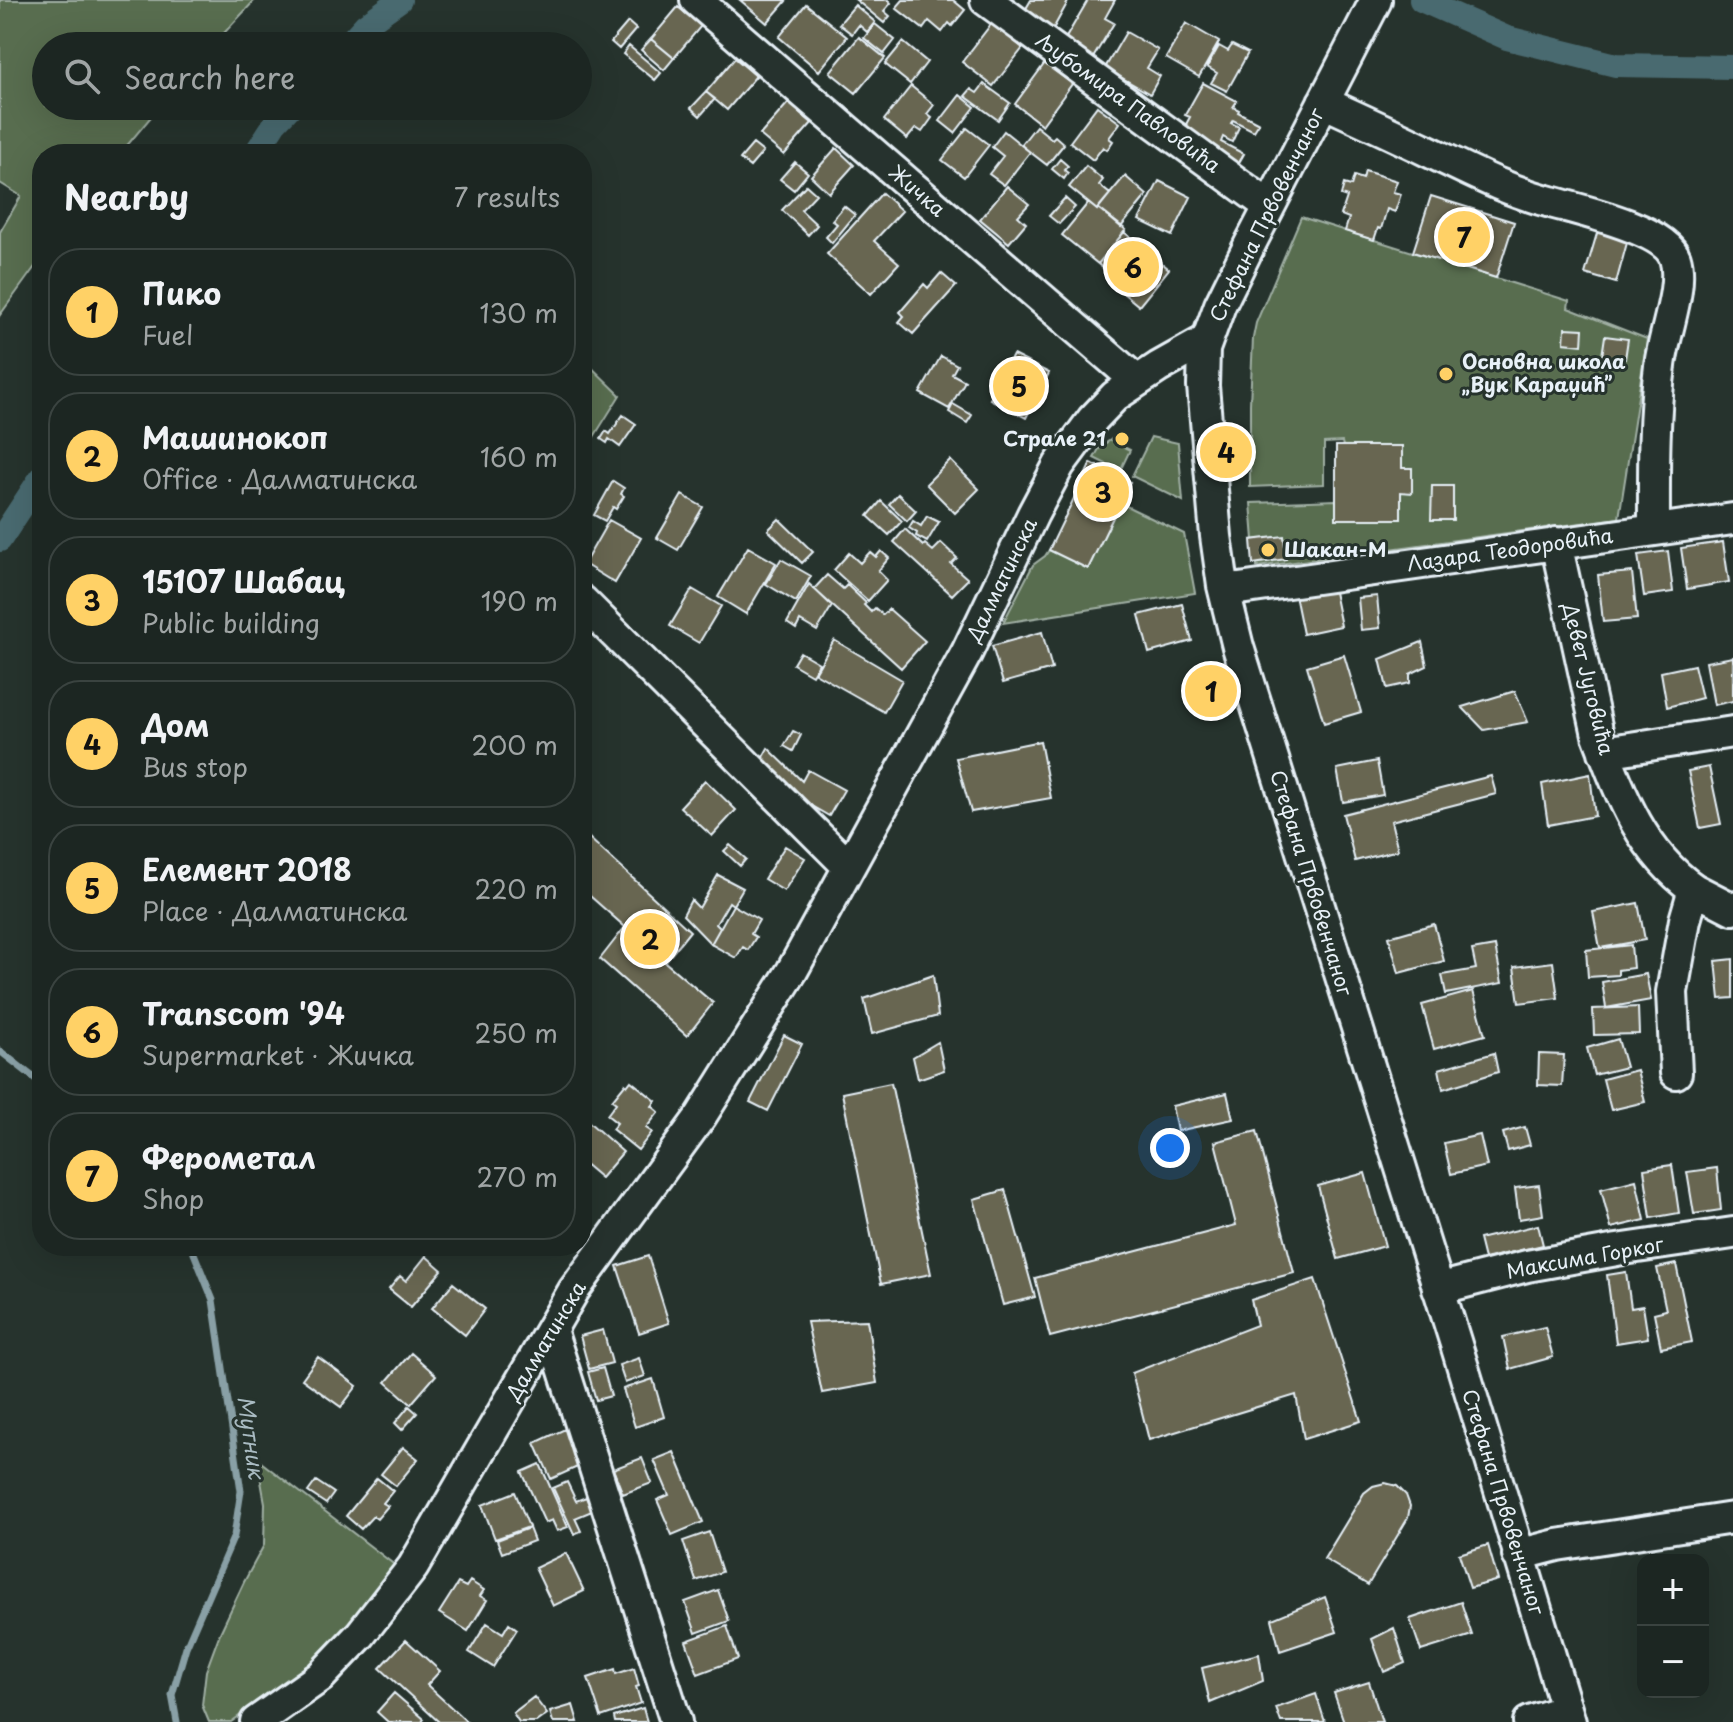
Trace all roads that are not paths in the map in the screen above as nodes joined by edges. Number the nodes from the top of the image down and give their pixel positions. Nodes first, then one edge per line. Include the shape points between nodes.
1 (696, 0) edge
2 (986, 0) edge
3 (1376, 0) edge
4 (1323, 102) junction
5 (1269, 206) junction
6 (1207, 340) junction
7 (1137, 381) junction
8 (1733, 519) edge
9 (1654, 530) junction
10 (1556, 543) junction
11 (1225, 591) junction
12 (592, 611) edge
13 (1733, 732) edge
14 (1604, 752) junction
15 (849, 867) junction
16 (1694, 889) junction
17 (1733, 909) edge
18 (1676, 1073) dead end
19 (1733, 1233) edge
20 (1438, 1289) junction
21 (551, 1330) junction
22 (1733, 1518) edge
23 (1518, 1555) junction
24 (1568, 1716) edge
25 (270, 1719) edge
26 (676, 1722) edge
27 (1529, 1722) edge

1 - 7 street, Жичка
2 - 5 street, Љубомира Павловића
3 - 4 street, Стефана Првовенчаног
4 - 5 street, Стефана Првовенчаног
4 - 9 street via 1522,195 1640,230 1674,255 1676,282 1655,411
5 - 6 street, Стефана Првовенчаног
6 - 7 street, Далматинска
6 - 11 street, Стефана Првовенчаног via 1203,386
7 - 15 street, Далматинска via 1093,419 1059,465 967,652
8 - 9 street, Лазара Теодоровића
9 - 10 street, Лазара Теодоровића
10 - 11 street, Лазара Теодоровића
10 - 14 street, Девет Југовића
11 - 20 street, Стефана Првовенчаног
12 - 15 street
13 - 14 street
14 - 16 street, Девет Југовића via 1651,848
15 - 21 street, Далматинска via 792,971 701,1116 574,1290
16 - 17 street, Девет Југовића
16 - 18 street via 1672,992
19 - 20 street, Максима Горког via 1527,1266
20 - 23 street, Стефана Првовенчаног
21 - 25 street, Далматинска via 413,1567 360,1635
21 - 26 street
22 - 23 street
23 - 24 street, Стефана Првовенчаног
24 - 27 street

